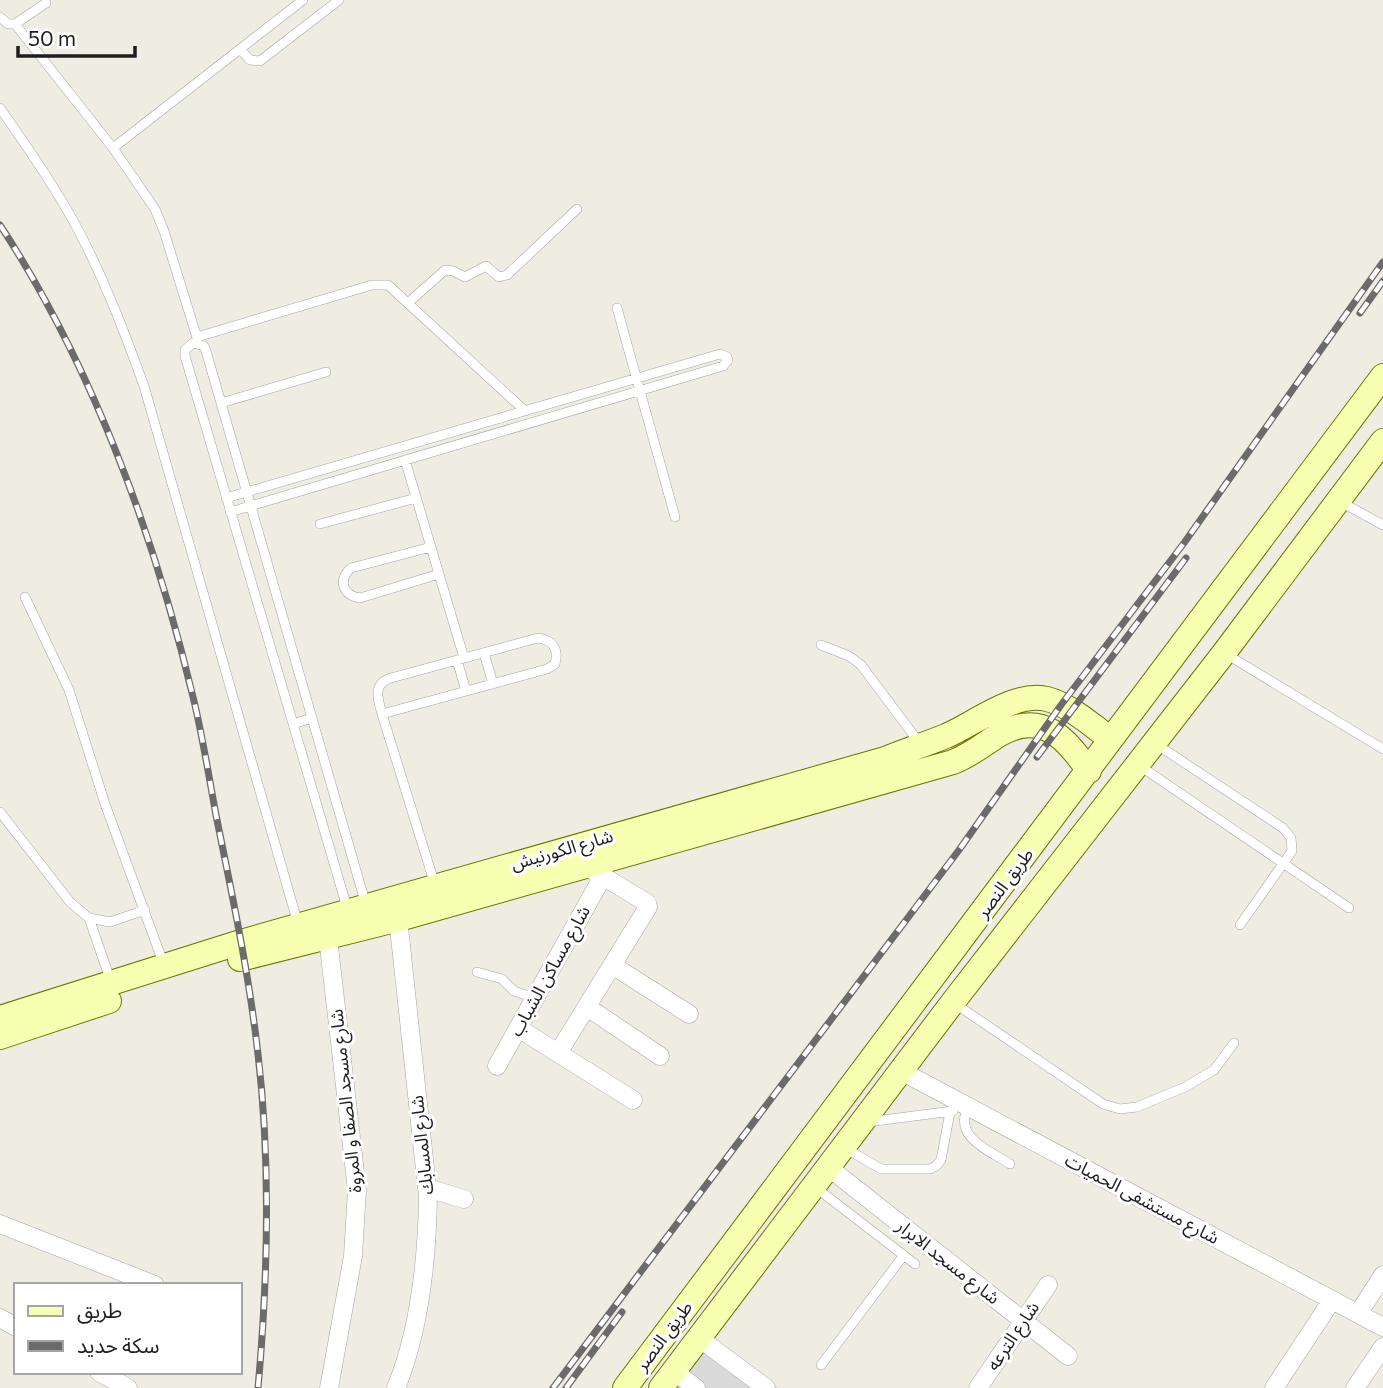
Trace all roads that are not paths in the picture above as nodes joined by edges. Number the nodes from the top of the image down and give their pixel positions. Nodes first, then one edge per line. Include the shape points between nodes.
1 (303, 0) edge
2 (339, 0) edge
3 (46, 2) dead end
4 (0, 17) edge
5 (15, 24) junction
6 (240, 49) junction
7 (0, 108) edge
8 (113, 148) junction
9 (578, 209) dead end
10 (409, 302) junction
11 (617, 308) dead end
12 (198, 340) junction
13 (326, 372) dead end
14 (1383, 376) edge
15 (636, 379) junction
16 (640, 391) junction
17 (221, 403) junction
18 (525, 411) junction
19 (512, 415) junction
20 (515, 427) junction
21 (1383, 441) edge
22 (398, 448) junction
23 (403, 461) junction
24 (247, 492) junction
25 (226, 498) junction
26 (416, 498) junction
27 (1338, 500) junction
28 (251, 506) junction
29 (230, 512) junction
30 (675, 517) dead end
31 (320, 524) dead end
32 (1383, 525) edge
33 (431, 547) junction
34 (439, 574) junction
35 (25, 597) dead end
36 (821, 645) dead end
37 (484, 653) junction
38 (1224, 653) junction
39 (461, 659) junction
40 (493, 684) junction
41 (466, 691) junction
42 (382, 714) junction
43 (312, 718) junction
44 (293, 724) junction
45 (1111, 739) junction
46 (1155, 743) junction
47 (1383, 749) edge
48 (924, 757) junction
49 (1139, 765) junction
50 (1089, 771) junction
51 (0, 812) edge
52 (342, 823) junction
53 (323, 828) junction
54 (1284, 864) junction
55 (595, 871) junction
56 (436, 887) junction
57 (1349, 908) dead end
58 (357, 909) junction
59 (397, 909) junction
60 (145, 910) junction
61 (89, 918) junction
62 (1240, 925) dead end
63 (298, 926) junction
64 (328, 938) junction
65 (612, 965) junction
66 (477, 972) dead end
67 (167, 973) junction
68 (113, 991) junction
69 (535, 998) junction
70 (953, 1002) junction
71 (587, 1007) junction
72 (688, 1014) dead end
73 (0, 1017) edge
74 (518, 1028) junction
75 (0, 1037) edge
76 (1234, 1042) dead end
77 (558, 1053) junction
78 (660, 1056) dead end
79 (497, 1066) dead end
80 (901, 1071) junction
81 (633, 1100) dead end
82 (961, 1108) junction
83 (862, 1123) junction
84 (843, 1147) junction
85 (1010, 1164) dead end
86 (821, 1177) junction
87 (427, 1188) junction
88 (464, 1199) dead end
89 (0, 1224) edge
90 (904, 1255) junction
91 (915, 1264) dead end
92 (1383, 1275) edge
93 (150, 1283) edge
94 (1048, 1285) dead end
95 (1332, 1300) junction
96 (1358, 1314) junction
97 (1023, 1321) junction
98 (1383, 1327) edge
99 (699, 1338) junction
100 (1383, 1347) edge
101 (1068, 1356) dead end
102 (821, 1365) dead end
103 (99, 1378) edge
104 (668, 1379) edge
105 (128, 1388) edge
106 (330, 1388) edge
107 (396, 1388) edge
108 (625, 1388) edge
109 (696, 1388) edge
110 (766, 1388) edge
111 (978, 1388) edge
112 (1274, 1388) edge
113 (1355, 1388) edge

1 - 6 lane
2 - 6 lane via 260,61 250,60
3 - 5 lane
4 - 5 lane
5 - 8 lane
6 - 8 lane
7 - 63 lane via 76,225 124,331
8 - 12 lane via 161,221
9 - 10 lane via 507,275 499,277 486,266 465,277 445,270
10 - 12 lane via 388,285 372,285
10 - 18 lane
11 - 15 lane
12 - 17 lane via 206,351
12 - 25 lane via 188,346 185,356
13 - 17 lane
14 - 45 main road, طريق النصر
15 - 16 lane
15 - 16 lane via 720,354 728,360 723,366
15 - 18 lane
16 - 20 lane
16 - 30 lane
17 - 24 lane
18 - 19 lane
19 - 20 lane
19 - 22 lane
20 - 23 lane
21 - 27 main road, طريق النصر
22 - 23 lane
22 - 24 lane
23 - 26 lane
23 - 28 lane
24 - 25 lane
24 - 28 lane
25 - 29 lane
26 - 31 lane
26 - 33 lane
27 - 32 lane
27 - 38 main road, طريق النصر
28 - 29 lane
28 - 43 lane
29 - 44 lane
33 - 34 lane
33 - 34 lane via 351,568 342,583 345,591 360,598
34 - 39 lane
35 - 60 lane via 69,690
36 - 48 lane via 861,665
37 - 39 lane
37 - 40 lane
37 - 40 lane via 538,638 547,639 557,655 555,664 547,669
38 - 46 main road, طريق النصر
38 - 47 lane
39 - 41 lane
39 - 42 lane via 385,680 377,690
40 - 41 lane
41 - 42 lane
42 - 56 lane
43 - 44 lane
43 - 52 lane
44 - 53 lane
45 - 48 main road, شارع الكورنيش via 1056,702 1035,698 1000,708 948,735
45 - 50 main road, طريق النصر
46 - 49 main road, طريق النصر
46 - 54 lane via 1283,828 1291,838 1292,851
48 - 50 main road, شارع الكورنيش via 964,757 1008,730 1040,726 1061,736
48 - 55 main road, شارع الكورنيش
48 - 56 main road, شارع الكورنيش via 885,759
49 - 54 lane
49 - 70 main road, طريق النصر
50 - 108 main road, طريق النصر
51 - 61 lane
52 - 53 lane
52 - 58 lane
53 - 58 lane
54 - 57 lane
54 - 62 lane
55 - 59 main road, شارع الكورنيش
55 - 65 street via 648,905
55 - 69 street, شارع مساكن الشباب
56 - 59 main road, شارع الكورنيش
58 - 59 main road, شارع الكورنيش
58 - 63 main road, شارع الكورنيش
59 - 64 main road, شارع الكورنيش
59 - 87 street, شارع المسابك
60 - 61 lane via 110,922
60 - 67 lane
61 - 68 lane
63 - 67 main road, شارع الكورنيش
64 - 67 main road, شارع الكورنيش
64 - 106 street, شارع مسجد الصفا و المروة via 357,1190 353,1256
65 - 71 street
65 - 72 street
66 - 69 lane via 502,979 514,991
67 - 68 main road, شارع الكورنيش
68 - 73 main road, شارع الكورنيش
68 - 75 main road, شارع الكورنيش
69 - 74 street, شارع مساكن الشباب
70 - 76 lane via 1103,1104 1120,1110 1200,1080 1214,1070
70 - 80 main road, طريق النصر
71 - 77 street
71 - 78 street
74 - 77 street
74 - 79 street, شارع مساكن الشباب
77 - 81 street
80 - 82 street, شارع مستشفى الحميات
80 - 83 main road, طريق النصر
82 - 83 lane
82 - 84 lane via 941,1160 930,1169 881,1169
82 - 85 lane via 969,1138
82 - 95 street, شارع مستشفى الحميات
83 - 84 main road, طريق النصر
84 - 86 main road, طريق النصر
86 - 90 lane
86 - 97 street, شارع مسجد الابرار
86 - 99 main road, طريق النصر
87 - 88 street
87 - 107 street, شارع المسابك via 427,1234 415,1324
89 - 93 street
90 - 91 lane
90 - 102 lane
92 - 96 street
94 - 97 street, شارع الترعه
95 - 96 street, شارع مستشفى الحميات
95 - 112 street
96 - 98 street, شارع مستشفى الحميات
97 - 101 street, شارع مسجد الابرار
97 - 111 street, شارع الترعه
99 - 104 main road, طريق النصر
99 - 110 street
100 - 113 street
103 - 105 street
104 - 109 street

